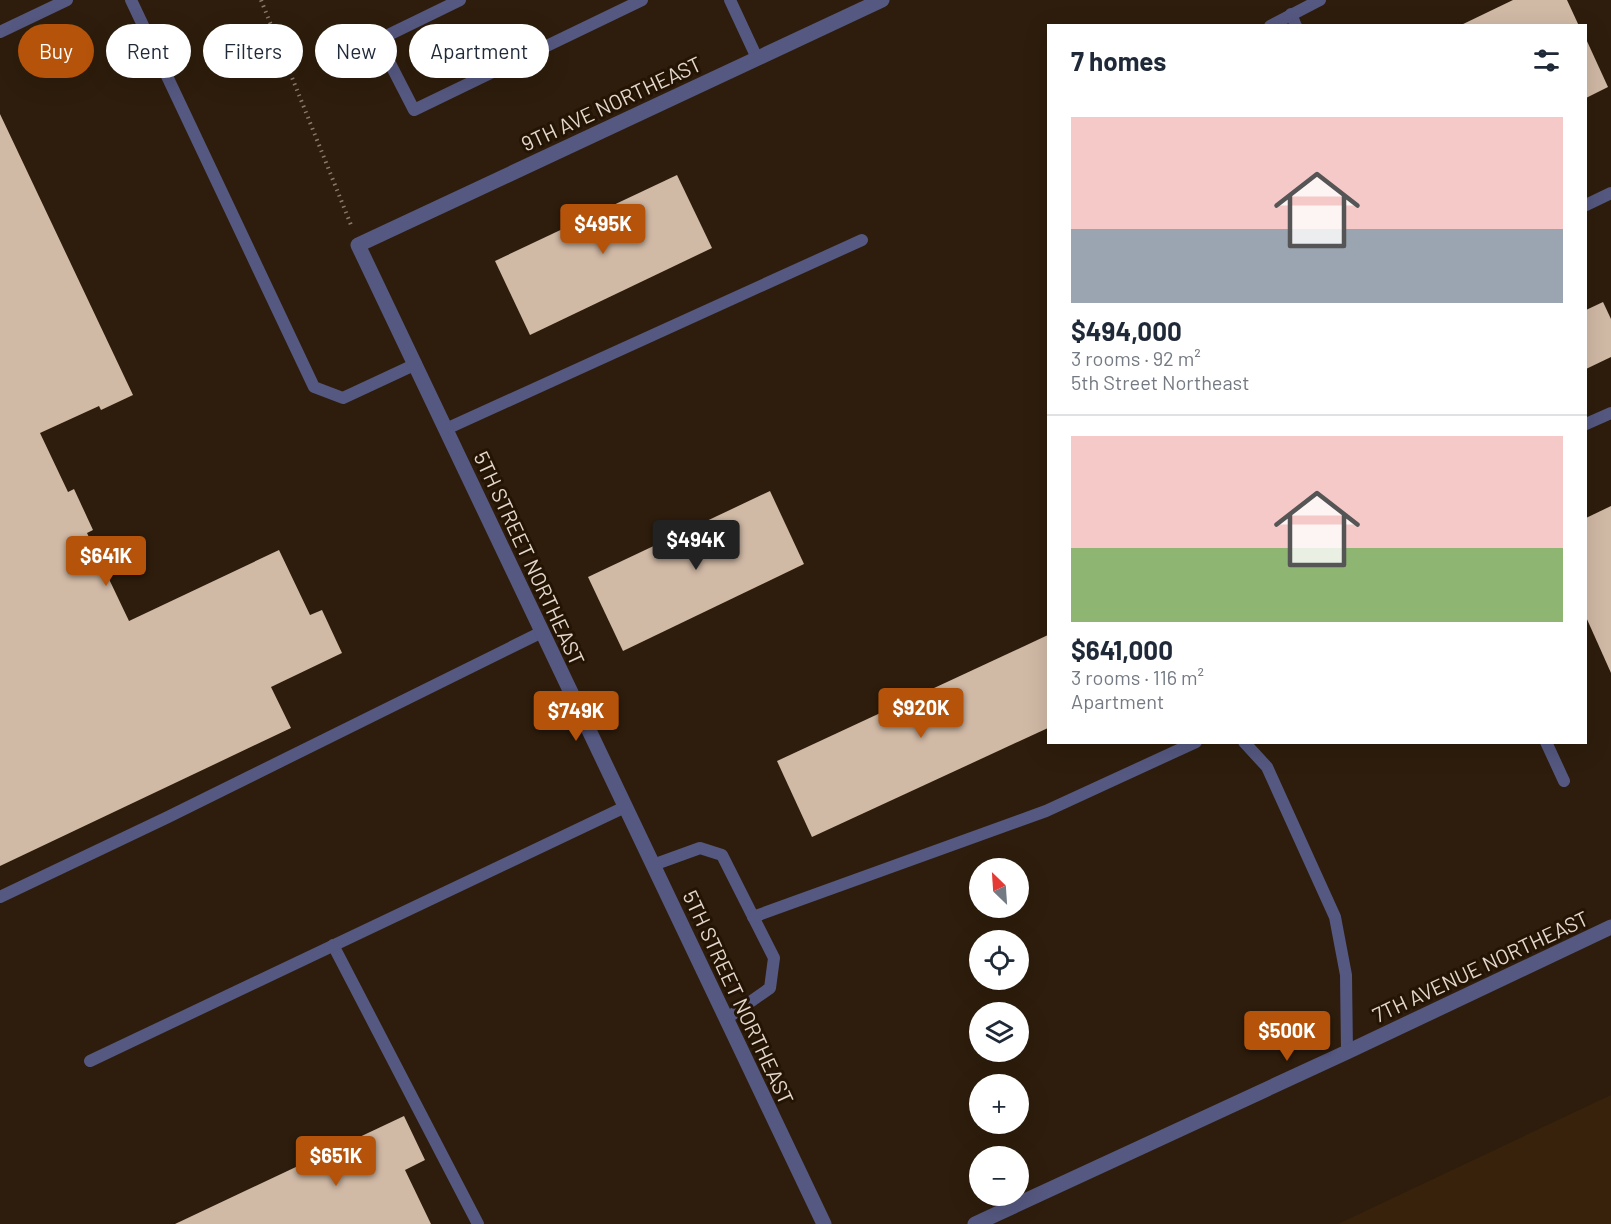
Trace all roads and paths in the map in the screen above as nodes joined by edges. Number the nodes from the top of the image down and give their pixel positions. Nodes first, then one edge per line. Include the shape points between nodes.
1 (67, 0) edge
2 (131, 0) edge
3 (261, 0) edge
4 (460, 0) edge
5 (642, 0) edge
6 (730, 0) edge
7 (882, 0) edge
8 (1320, 0) edge
9 (1294, 20) edge
10 (1278, 24) edge
11 (0, 32) edge
12 (757, 58) junction
13 (1611, 193) edge
14 (1587, 205) edge
15 (862, 240) dead end
16 (358, 245) junction
17 (416, 364) junction
18 (1611, 413) edge
19 (1587, 424) edge
20 (446, 429) junction
21 (542, 632) junction
22 (1192, 744) edge
23 (1246, 744) edge
24 (1547, 744) edge
25 (1564, 781) dead end
26 (625, 807) junction
27 (653, 865) junction
28 (0, 897) edge
29 (753, 917) junction
30 (1611, 927) edge
31 (333, 945) junction
32 (726, 1019) junction
33 (1347, 1052) junction
34 (90, 1061) dead end
35 (478, 1224) edge
36 (824, 1224) edge
37 (975, 1224) edge

1 - 11 lane
2 - 17 lane via 314,387 344,398
3 - 16 path
4 - 5 lane via 378,40 414,110
6 - 12 lane
7 - 12 street, 9TH AVE NORTHEAST
8 - 9 lane
9 - 10 lane
12 - 16 street, 9TH AVE NORTHEAST
13 - 14 lane
15 - 20 lane
16 - 17 street, 5TH STREET NORTHEAST
17 - 20 street, 5TH STREET NORTHEAST
18 - 19 lane
20 - 21 street, 5TH STREET NORTHEAST
21 - 26 street, 5TH STREET NORTHEAST
21 - 28 lane
22 - 29 lane via 1046,811
23 - 33 lane via 1267,767 1335,917 1346,975
24 - 25 lane
26 - 27 street, 5TH STREET NORTHEAST
26 - 31 lane
27 - 29 lane via 700,848 722,855
27 - 32 street, 5TH STREET NORTHEAST
29 - 32 lane via 774,958 770,988
30 - 33 street, 7TH AVENUE NORTHEAST
31 - 34 lane
31 - 35 lane
32 - 36 street, 5TH STREET NORTHEAST
33 - 37 street, 7TH AVENUE NORTHEAST

